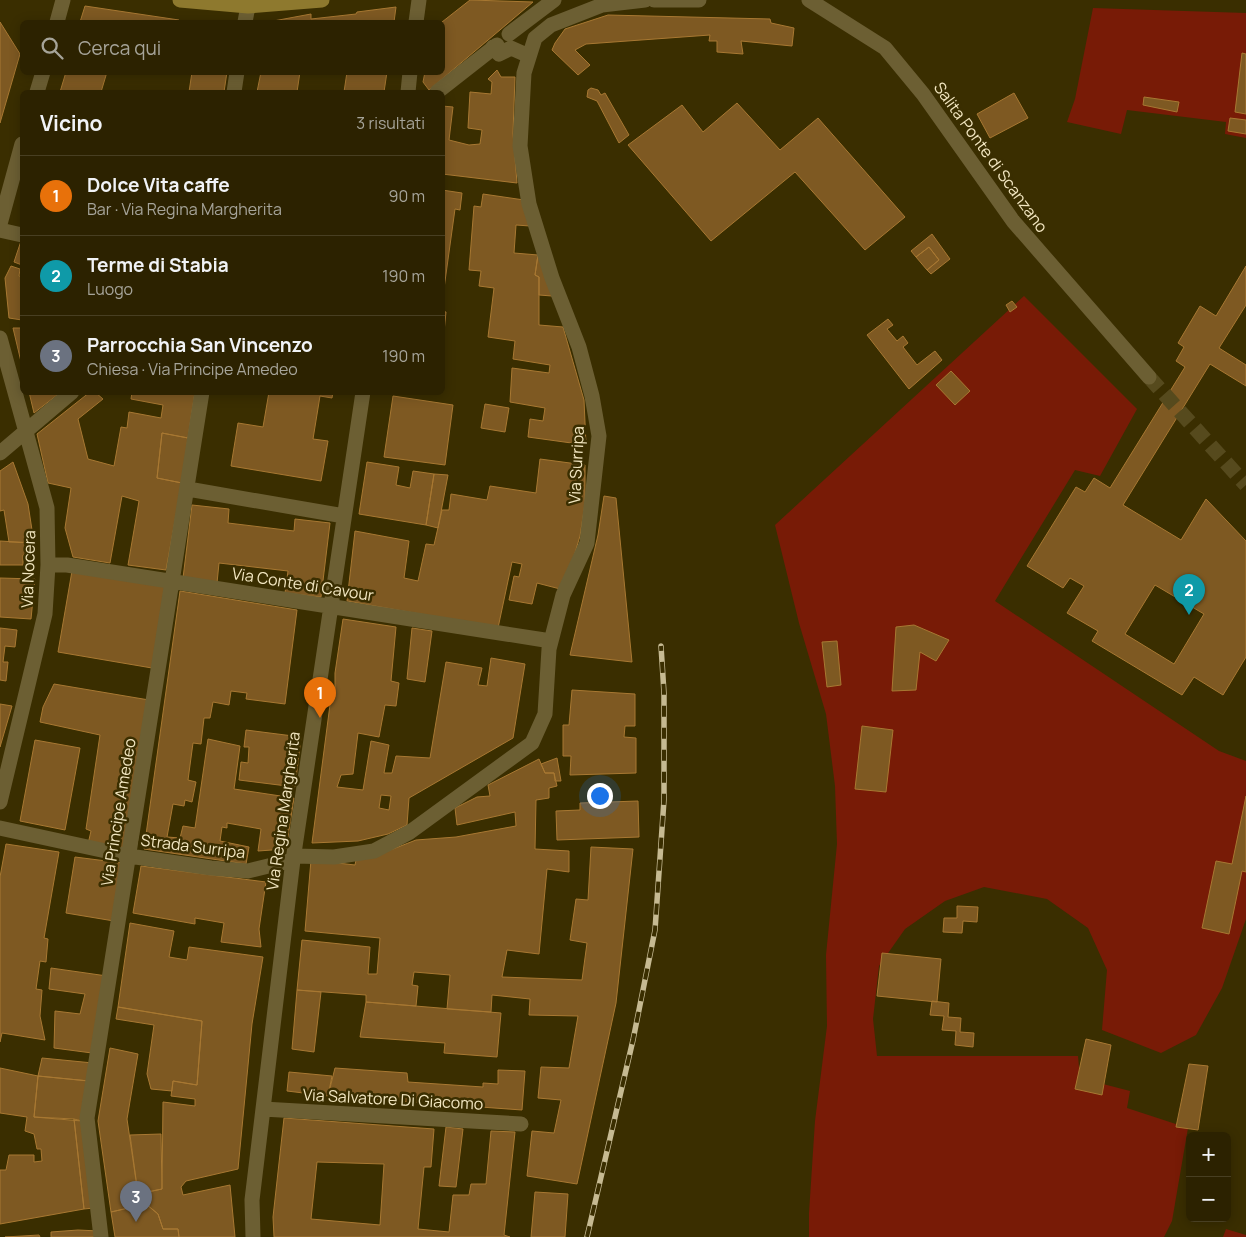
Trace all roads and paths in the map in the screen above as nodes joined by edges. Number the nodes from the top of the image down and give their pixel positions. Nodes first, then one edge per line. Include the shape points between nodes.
1 (63, 0) edge
2 (180, 0) edge
3 (322, 0) edge
4 (418, 0) edge
5 (554, 0) edge
6 (645, 0) edge
7 (654, 0) edge
8 (699, 0) edge
9 (809, 0) edge
10 (248, 6) junction
11 (58, 20) edge
12 (245, 20) edge
13 (416, 20) edge
14 (509, 34) dead end
15 (529, 56) junction
16 (42, 75) edge
17 (237, 75) edge
18 (410, 75) edge
19 (38, 90) edge
20 (234, 90) edge
21 (408, 90) edge
22 (440, 90) edge
23 (20, 151) edge
24 (0, 224) edge
25 (0, 230) edge
26 (20, 235) edge
27 (0, 338) edge
28 (1149, 377) tunnel mouth
29 (69, 395) edge
30 (202, 395) edge
31 (363, 395) edge
32 (26, 432) junction
33 (0, 452) edge
34 (188, 489) junction
35 (344, 516) junction
36 (48, 565) junction
37 (172, 581) junction
38 (332, 606) junction
39 (551, 641) junction
40 (0, 802) edge
41 (0, 828) edge
42 (129, 856) junction
43 (294, 858) junction
44 (263, 1109) junction
45 (521, 1124) dead end
46 (102, 1237) edge
47 (253, 1237) edge

1 - 11 street
2 - 10 street
3 - 10 street
4 - 13 street
5 - 14 street
6 - 15 street, Via Surripa via 602,5 551,25 535,38
7 - 8 street
9 - 28 street, Salita Ponte di Scanzano via 885,48 923,94 1013,221
10 - 12 street
15 - 22 street via 511,48 499,54 495,46
15 - 39 street, Via Surripa via 524,73 520,146 529,204 552,278 579,347 598,436 587,543 563,595
16 - 19 street
17 - 20 street
18 - 21 street
23 - 24 street
25 - 26 street
27 - 32 street, Via Nocera
29 - 32 street
30 - 34 street, Via Principe Amedeo
31 - 35 street, Via Regina Margherita
32 - 33 street
32 - 36 street, Via Nocera via 47,508
34 - 35 street
34 - 37 street, Via Principe Amedeo
35 - 38 street, Via Regina Margherita
36 - 37 street, Via Conte di Cavour
36 - 40 street, Via Nocera via 45,614
37 - 38 street, Via Conte di Cavour
37 - 42 street, Via Principe Amedeo
38 - 39 street, Via Conte di Cavour
38 - 43 street, Via Regina Margherita
39 - 43 street, Via Surripa via 545,714 532,743 410,832 374,851
41 - 42 street, Strada Surripa
42 - 43 street, Strada Surripa via 248,871
42 - 46 street, Via Principe Amedeo via 87,1118
43 - 44 street, Via Regina Margherita
44 - 45 street, Via Salvatore Di Giacomo
44 - 47 street, Via Regina Margherita via 252,1200

